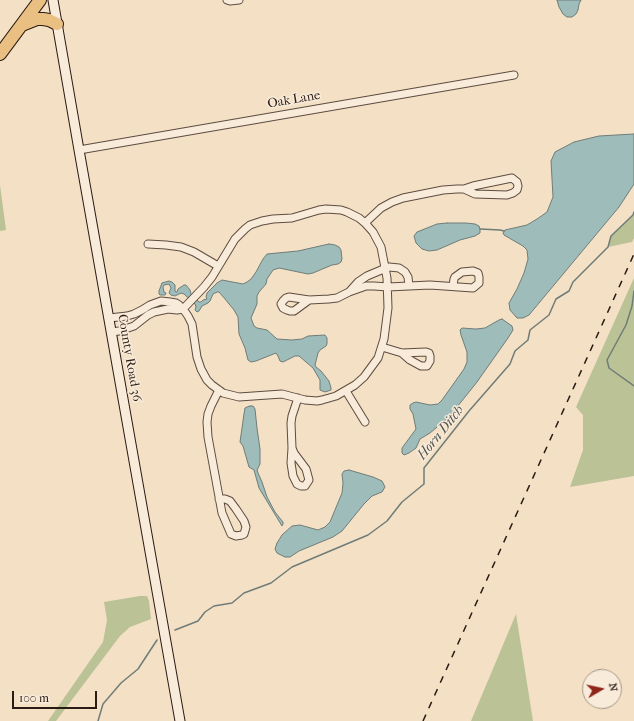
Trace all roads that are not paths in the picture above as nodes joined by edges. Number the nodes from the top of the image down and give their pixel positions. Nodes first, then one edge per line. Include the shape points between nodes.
1 (40, 0) edge
2 (53, 0) edge
3 (227, 0) edge
4 (239, 0) edge
5 (57, 24) junction
6 (22, 25) junction
7 (0, 54) edge
8 (514, 75) dead end
9 (79, 150) junction
10 (464, 189) junction
11 (365, 223) junction
12 (148, 244) dead end
13 (218, 266) junction
14 (386, 268) junction
15 (409, 286) junction
16 (453, 286) dead end
17 (388, 287) junction
18 (349, 292) junction
19 (309, 300) dead end
20 (183, 309) junction
21 (109, 318) junction
22 (111, 332) junction
23 (382, 347) junction
24 (402, 353) dead end
25 (219, 390) junction
26 (346, 391) junction
27 (298, 398) junction
28 (365, 422) dead end
29 (292, 448) junction
30 (219, 499) junction
31 (180, 721) edge

1 - 6 highway
2 - 5 street, County Road 36
3 - 4 street
5 - 6 highway via 37,19
5 - 9 street, County Road 36
6 - 7 highway
8 - 9 street, Oak Lane
9 - 21 street, County Road 36
10 - 10 street via 475,194 507,196 513,194 518,186 512,178
10 - 11 street via 443,190 397,200 381,208
11 - 13 street via 347,212 333,209 319,210 292,218 262,221 240,233
11 - 14 street via 377,238
12 - 13 street via 181,247
13 - 20 street via 204,287
14 - 15 street via 402,269 408,277
14 - 17 street
14 - 18 street via 362,279
15 - 16 street
15 - 17 street
17 - 18 street via 366,286
17 - 23 street via 388,318
18 - 19 street via 337,298
20 - 21 street via 176,303 161,301 134,314
20 - 22 street via 162,310 148,315 128,329
20 - 25 street via 192,324 201,369 207,380
21 - 22 street, County Road 36
22 - 31 street, County Road 36
23 - 24 street
23 - 26 street via 378,358 364,377
25 - 27 street via 239,397 282,394
25 - 30 street via 207,422
26 - 27 street via 322,400
26 - 28 street
27 - 29 street via 291,423
29 - 29 street via 293,476 297,484 305,486 309,480 306,469
30 - 30 street via 231,534 244,534 246,527 236,509 225,499

